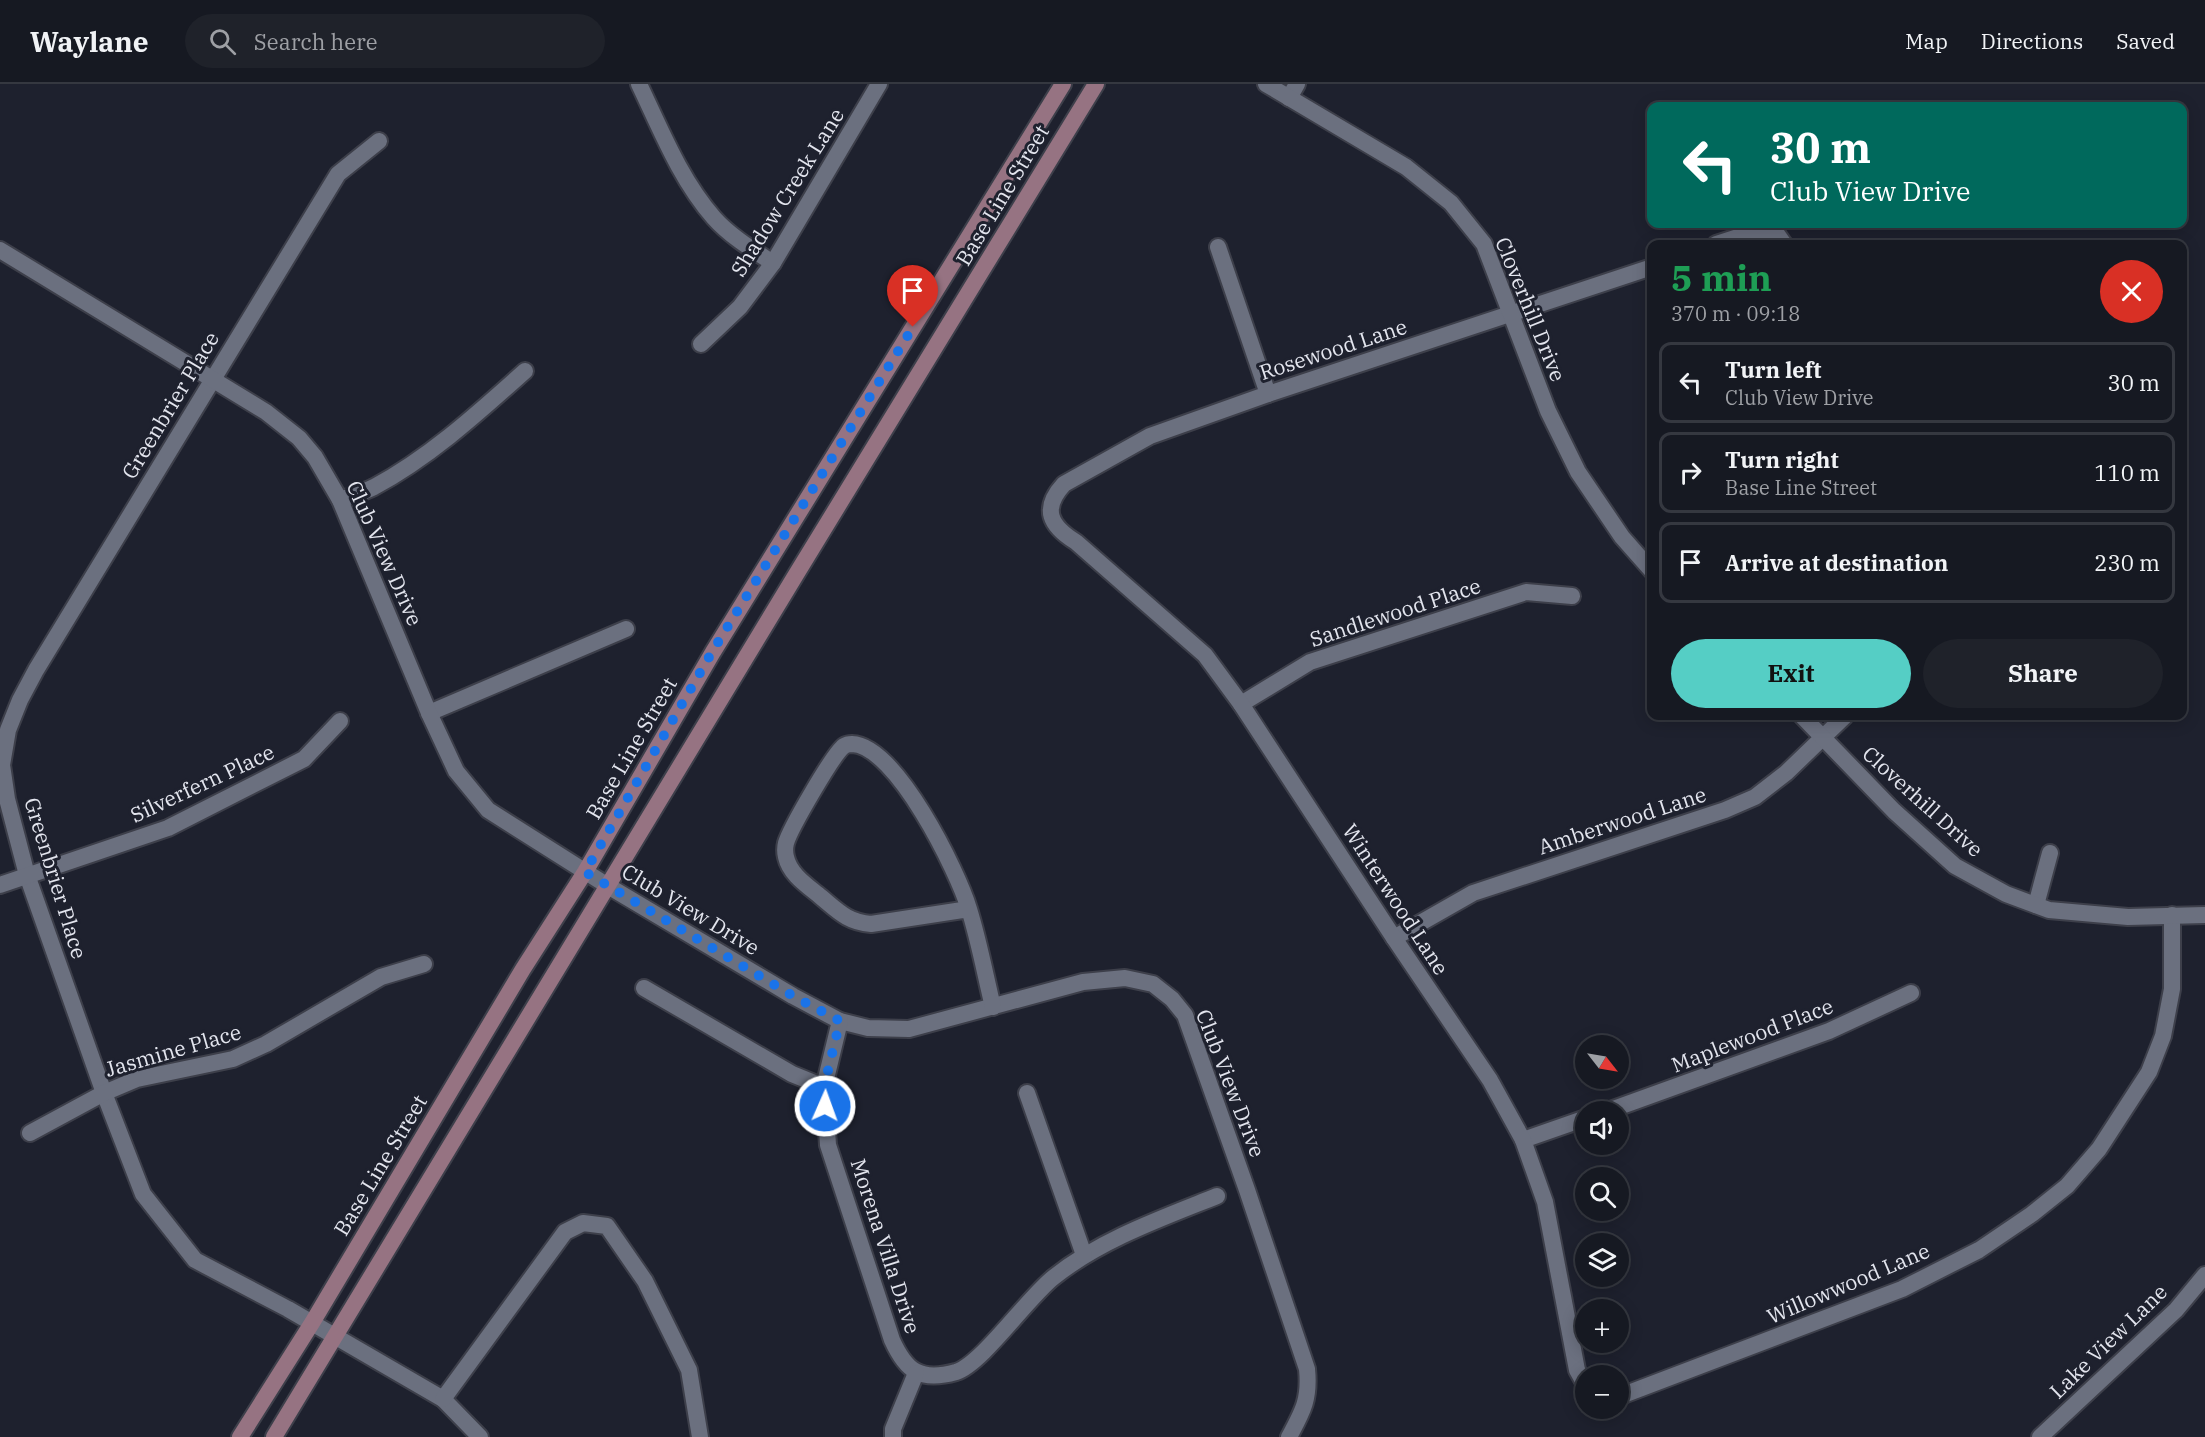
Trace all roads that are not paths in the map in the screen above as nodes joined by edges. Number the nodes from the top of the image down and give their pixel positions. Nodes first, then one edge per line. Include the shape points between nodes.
1 (639, 84) edge
2 (879, 84) edge
3 (1063, 84) edge
4 (1096, 84) edge
5 (1266, 84) edge
6 (1293, 91) edge
7 (379, 141) dead end
8 (1728, 240) edge
9 (1781, 240) edge
10 (1218, 247) dead end
11 (0, 250) edge
12 (773, 263) junction
13 (1647, 269) edge
14 (1510, 314) junction
15 (701, 344) dead end
16 (525, 371) dead end
17 (212, 378) junction
18 (1268, 394) junction
19 (340, 500) junction
20 (1051, 508) joint
21 (1647, 560) edge
22 (1572, 596) dead end
23 (626, 629) dead end
24 (1241, 704) junction
25 (429, 713) junction
26 (1806, 720) edge
27 (1841, 720) edge
28 (340, 721) dead end
29 (1822, 738) junction
30 (2050, 853) dead end
31 (585, 872) junction
32 (27, 875) junction
33 (0, 885) edge
34 (608, 886) junction
35 (2036, 905) junction
36 (969, 909) junction
37 (2172, 915) junction
38 (2205, 915) edge
39 (1394, 938) junction
40 (424, 964) dead end
41 (645, 988) dead end
42 (1911, 993) dead end
43 (993, 1007) junction
44 (840, 1021) junction
45 (824, 1087) junction
46 (104, 1093) junction
47 (1027, 1093) dead end
48 (1629, 1103) edge
49 (1575, 1122) edge
50 (30, 1133) dead end
51 (1523, 1140) junction
52 (1217, 1196) dead end
53 (1084, 1255) junction
54 (2205, 1275) edge
55 (312, 1323) junction
56 (335, 1336) junction
57 (1575, 1366) edge
58 (916, 1373) junction
59 (1629, 1393) edge
60 (443, 1399) junction
61 (240, 1437) edge
62 (274, 1437) edge
63 (480, 1437) edge
64 (700, 1437) edge
65 (893, 1437) edge
66 (1289, 1437) edge
67 (2040, 1437) edge

1 - 12 street via 688,184 715,219
2 - 12 street, Shadow Creek Lane
3 - 31 main road, Base Line Street via 712,652
4 - 34 main road, Base Line Street
5 - 6 street, Cloverhill Drive
6 - 14 street, Cloverhill Drive via 1406,166 1451,203 1484,244
7 - 17 street, Greenbrier Place via 338,174
8 - 9 street via 1753,232 1777,234
10 - 18 street
11 - 17 street, Club View Drive
12 - 15 street, Shadow Creek Lane via 740,307
13 - 14 street, Rosewood Lane
14 - 18 street, Rosewood Lane
14 - 21 street, Cloverhill Drive via 1548,411 1578,472 1622,537
16 - 19 street via 429,452 373,487
17 - 19 street, Club View Drive via 299,438
17 - 32 street, Greenbrier Place via 36,670 8,730 2,765
18 - 20 street, Rosewood Lane via 1150,436 1064,484 1055,494
19 - 25 street, Club View Drive
20 - 24 street, Winterwood Lane via 1053,521 1061,532 1205,655
22 - 24 street, Sandlewood Place via 1526,592 1310,662
23 - 25 street
24 - 39 street, Winterwood Lane
25 - 31 street, Club View Drive via 456,771 488,810
26 - 29 street, Cloverhill Drive
27 - 29 street, Amberwood Lane
28 - 32 street, Silverfern Place via 304,759 168,828
29 - 35 street, Cloverhill Drive via 1955,866 2006,894
29 - 39 street, Amberwood Lane via 1755,797 1473,893
30 - 35 street
31 - 34 street, Club View Drive
31 - 55 main road, Base Line Street
32 - 33 street, Silverfern Place
32 - 46 street, Greenbrier Place
34 - 44 street, Club View Drive
34 - 56 main road, Base Line Street
35 - 37 street, Cloverhill Drive via 2049,910 2128,916
36 - 36 street via 857,923 795,875 785,855 786,844 802,810 845,745 860,745 871,751 900,779 954,868
36 - 43 street
37 - 38 street, Cloverhill Drive
37 - 59 street, Willowwood Lane via 2172,989 2163,1036 2149,1072 2099,1149 2067,1186 1978,1250 1902,1289
39 - 51 street, Winterwood Lane via 1490,1080
40 - 46 street, Jasmine Place via 381,977 233,1059 137,1079
41 - 45 street via 792,1074
42 - 48 street, Maplewood Place via 1829,1032
43 - 44 street, Club View Drive via 909,1029 868,1028
43 - 66 street, Club View Drive via 1083,982 1125,978 1153,984 1185,1015 1307,1369 1309,1391
44 - 45 street, Morena Villa Drive
45 - 58 street, Morena Villa Drive via 828,1145 892,1340 901,1360
46 - 50 street, Jasmine Place
46 - 55 street, Greenbrier Place via 143,1194 195,1260
47 - 53 street
49 - 51 street
51 - 57 street, Winterwood Lane via 1545,1202
52 - 53 street
53 - 58 street via 1034,1295 978,1358 959,1371 942,1375
54 - 67 street, Lake View Lane via 2176,1310
55 - 56 street, Greenbrier Place
55 - 61 main road, Base Line Street
56 - 60 street, Greenbrier Place
56 - 62 main road, Base Line Street
58 - 65 street
60 - 63 street, Greenbrier Place
60 - 64 street via 565,1232 583,1223 607,1226 645,1281 689,1370

